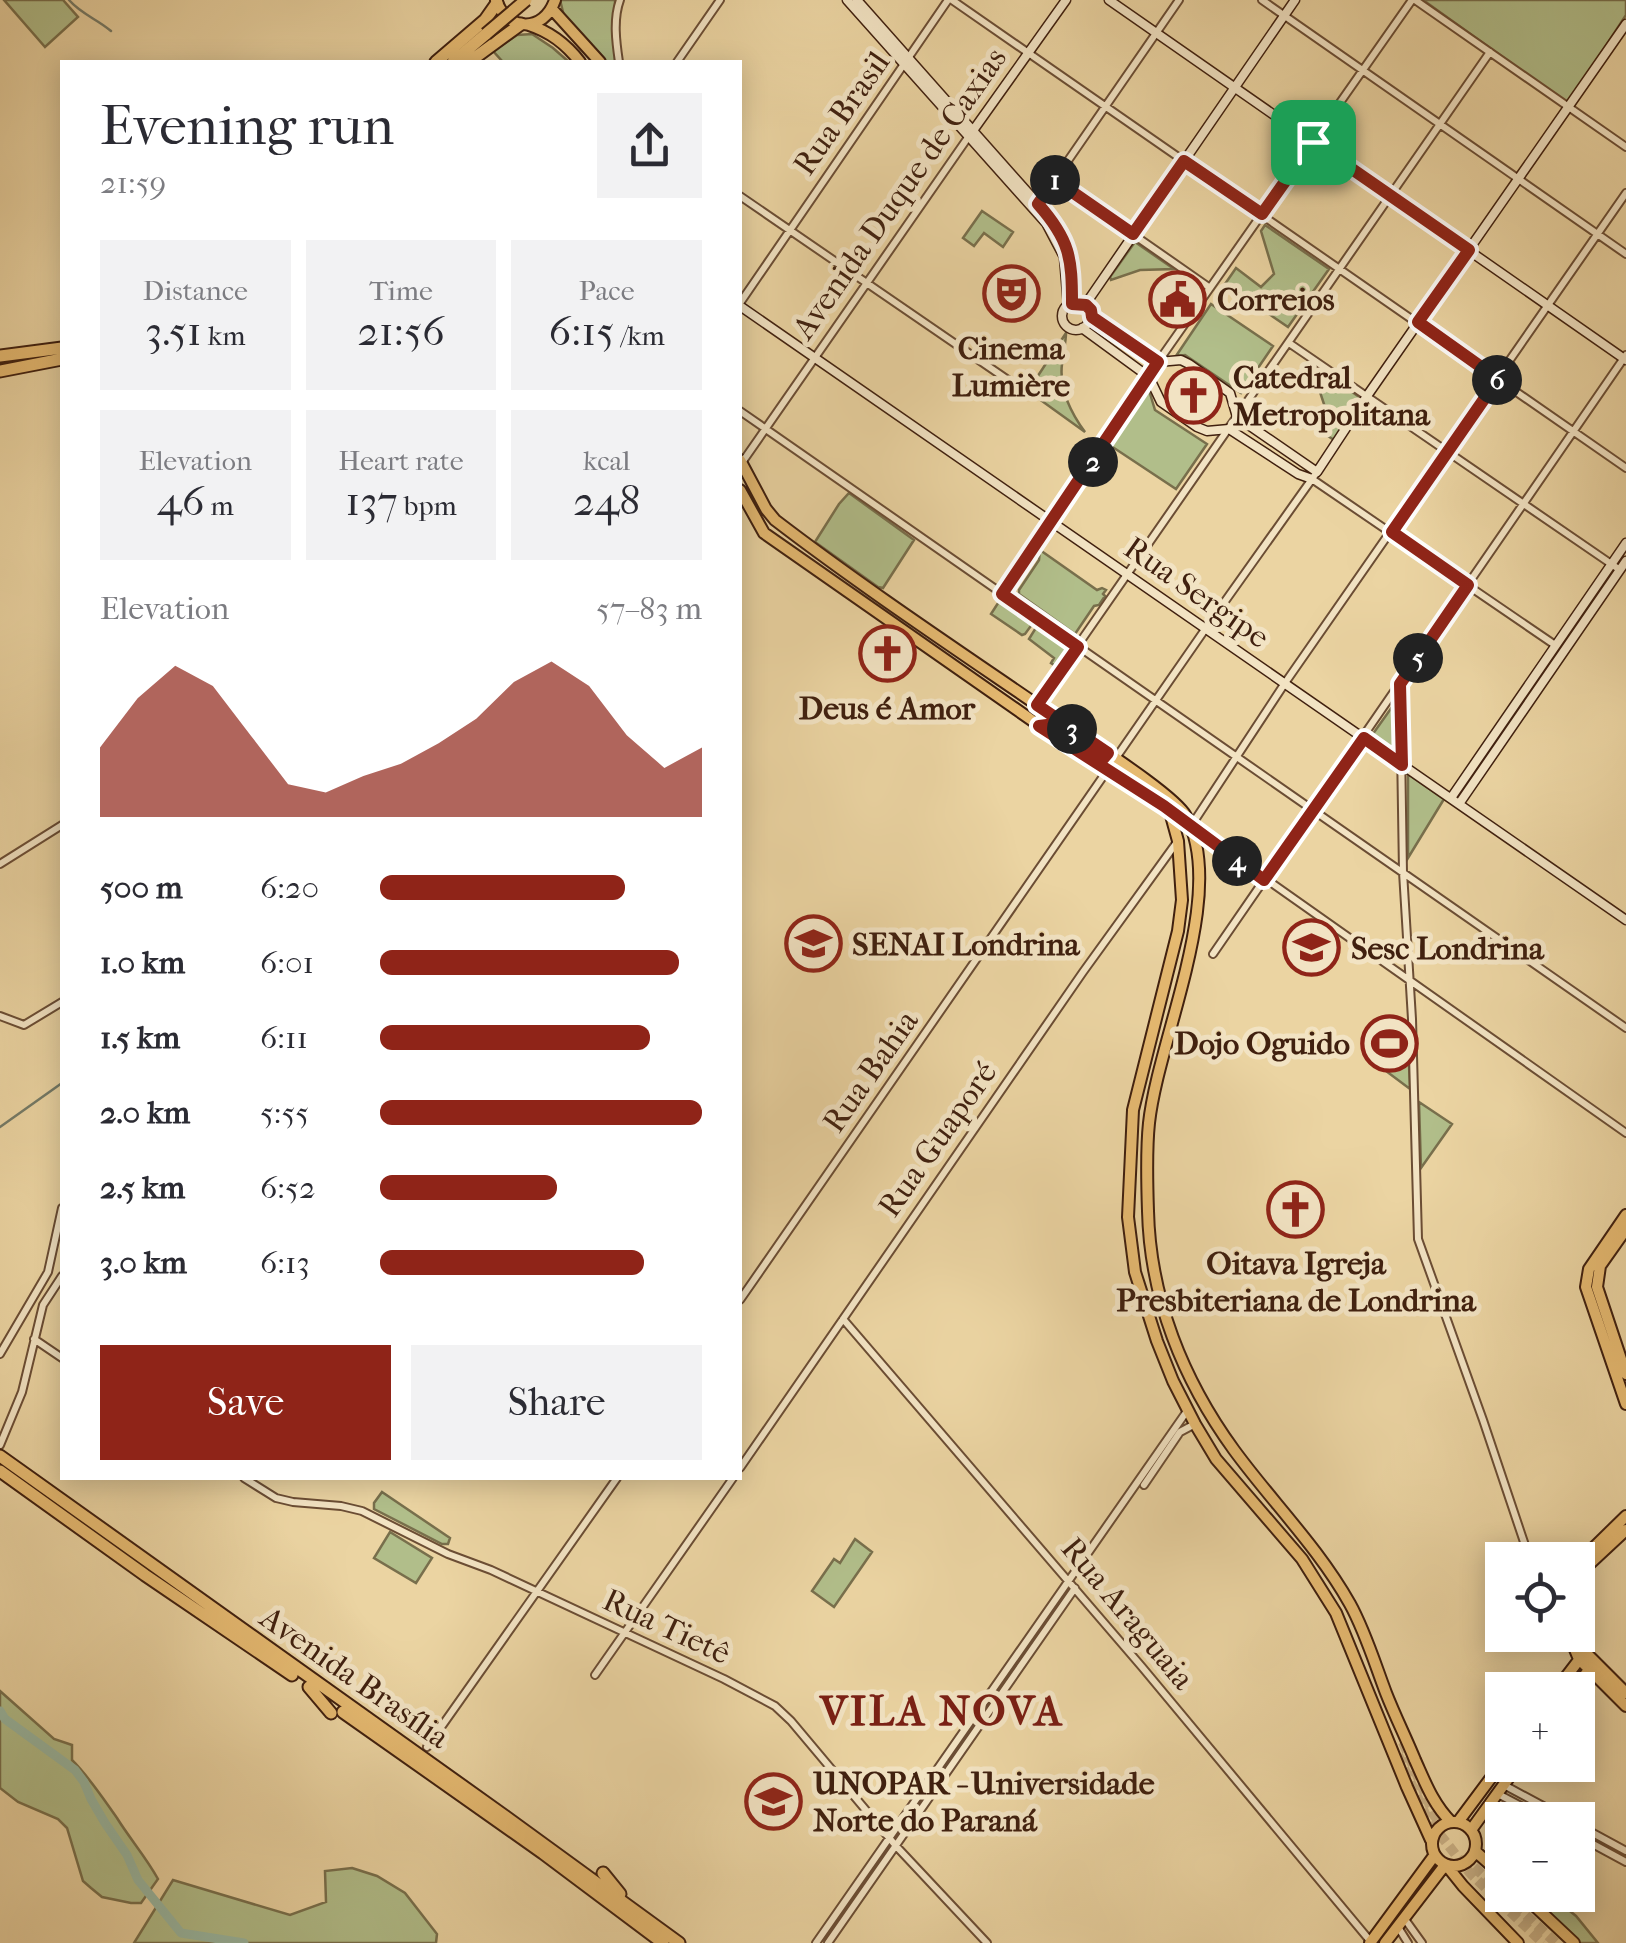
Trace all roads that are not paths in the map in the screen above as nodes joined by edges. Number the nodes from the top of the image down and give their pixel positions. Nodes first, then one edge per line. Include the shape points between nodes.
1 (516, 0) edge
2 (526, 0) edge
3 (720, 0) edge
4 (847, 0) edge
5 (858, 0) edge
6 (950, 0) edge
7 (1066, 0) edge
8 (1109, 0) edge
9 (1179, 0) edge
10 (1262, 0) edge
11 (1295, 0) edge
12 (1413, 0) edge
13 (496, 1) edge
14 (618, 1) edge
15 (553, 5) edge
16 (1284, 16) junction
17 (870, 20) junction
18 (524, 24) junction
19 (1626, 24) edge
20 (485, 32) junction
21 (1156, 33) junction
22 (1028, 52) junction
23 (1490, 52) junction
24 (441, 60) edge
25 (442, 60) edge
26 (455, 60) edge
27 (471, 60) edge
28 (578, 60) edge
29 (598, 60) edge
30 (618, 60) edge
31 (677, 60) edge
32 (906, 62) junction
33 (1363, 70) junction
34 (1235, 88) junction
35 (1105, 105) junction
36 (1568, 107) junction
37 (1441, 125) junction
38 (971, 133) junction
39 (1313, 142) junction
40 (1626, 147) edge
41 (1184, 161) junction
42 (1518, 179) junction
43 (1055, 180) junction
44 (1626, 193) edge
45 (1392, 196) junction
46 (742, 197) edge
47 (1038, 204) junction
48 (1262, 214) junction
49 (790, 231) junction
50 (1133, 234) junction
51 (1598, 234) junction
52 (1469, 250) junction
53 (1626, 254) edge
54 (1341, 269) junction
55 (867, 283) junction
56 (1210, 288) junction
57 (742, 302) edge
58 (1085, 304) junction
59 (1070, 305) junction
60 (1548, 305) junction
61 (742, 306) edge
62 (1092, 317) junction
63 (1418, 322) junction
64 (1082, 328) junction
65 (1289, 342) junction
66 (60, 348) edge
67 (1144, 352) junction
68 (0, 356) edge
69 (815, 358) junction
70 (1625, 358) edge
71 (60, 359) edge
72 (1158, 362) junction
73 (1136, 367) junction
74 (0, 371) edge
75 (1149, 376) junction
76 (1498, 379) junction
77 (1024, 391) dead end
78 (1367, 396) junction
79 (742, 412) edge
80 (1237, 417) junction
81 (1250, 426) junction
82 (764, 429) junction
83 (1229, 429) junction
84 (1574, 432) junction
85 (1238, 436) junction
86 (1447, 450) junction
87 (742, 460) edge
88 (1304, 464) junction
89 (742, 466) edge
90 (1626, 468) edge
91 (1298, 474) junction
92 (1314, 476) junction
93 (742, 494) edge
94 (1524, 504) junction
95 (1051, 521) junction
96 (1392, 532) junction
97 (1626, 543) edge
98 (1626, 561) edge
99 (1615, 567) junction
100 (1128, 574) junction
101 (1468, 585) junction
102 (1002, 594) junction
103 (1206, 628) junction
104 (1555, 644) junction
105 (1078, 647) junction
106 (1285, 684) junction
107 (1400, 684) junction
108 (1156, 702) junction
109 (1037, 705) junction
110 (1039, 726) junction
111 (1364, 738) junction
112 (1112, 756) junction
113 (1236, 757) junction
114 (1402, 765) junction
115 (1108, 770) junction
116 (1468, 781) junction
117 (1455, 801) junction
118 (1312, 810) junction
119 (1170, 812) junction
120 (60, 825) edge
121 (1190, 827) junction
122 (1173, 856) junction
123 (0, 864) edge
124 (1403, 872) junction
125 (1264, 880) junction
126 (1626, 920) edge
127 (1213, 954) dead end
128 (1410, 982) junction
129 (60, 1003) edge
130 (0, 1016) edge
131 (1626, 1028) edge
132 (1626, 1133) edge
133 (1626, 1216) edge
134 (60, 1217) edge
135 (1626, 1229) edge
136 (1610, 1245) junction
137 (48, 1272) junction
138 (60, 1278) edge
139 (60, 1280) edge
140 (742, 1297) edge
141 (31, 1302) junction
142 (43, 1306) junction
143 (843, 1319) junction
144 (34, 1339) junction
145 (0, 1354) edge
146 (60, 1357) edge
147 (1626, 1374) edge
148 (1626, 1404) edge
149 (1188, 1410) junction
150 (1196, 1424) junction
151 (0, 1445) edge
152 (0, 1456) edge
153 (742, 1465) edge
154 (0, 1471) edge
155 (247, 1480) edge
156 (616, 1480) edge
157 (732, 1480) edge
158 (1144, 1485) dead end
159 (9, 1486) dead end
160 (1626, 1516) edge
161 (1626, 1530) edge
162 (1524, 1542) edge
163 (1595, 1546) edge
164 (1595, 1559) edge
165 (1069, 1581) junction
166 (1075, 1588) junction
167 (536, 1593) junction
168 (171, 1602) dead end
169 (195, 1608) junction
170 (625, 1633) junction
171 (1580, 1652) edge
172 (1581, 1652) edge
173 (1582, 1655) junction
174 (1591, 1666) junction
175 (1569, 1672) edge
176 (1587, 1672) edge
177 (595, 1676) dead end
178 (309, 1687) junction
179 (1626, 1694) edge
180 (1626, 1706) edge
181 (331, 1713) dead end
182 (427, 1747) dead end
183 (1487, 1782) edge
184 (1505, 1782) edge
185 (1500, 1789) junction
186 (1520, 1802) edge
187 (1526, 1802) edge
188 (1454, 1822) junction
189 (1471, 1830) junction
190 (1595, 1834) edge
191 (1431, 1840) junction
192 (893, 1842) junction
193 (1595, 1845) edge
194 (516, 1846) dead end
195 (1626, 1850) edge
196 (1475, 1851) junction
197 (543, 1853) junction
198 (1434, 1856) junction
199 (1485, 1860) tunnel mouth
200 (1626, 1862) edge
201 (1446, 1865) junction
202 (603, 1873) dead end
203 (632, 1909) junction
204 (1542, 1912) edge
205 (1401, 1923) junction
206 (1370, 1942) edge
207 (660, 1943) edge
208 (679, 1943) edge
209 (816, 1943) edge
210 (828, 1943) edge
211 (987, 1943) edge
212 (1386, 1943) edge
213 (1408, 1943) edge
214 (1422, 1943) edge
215 (1518, 1943) edge
216 (1574, 1943) edge

1 - 20 highway, bridge
2 - 20 highway, bridge
3 - 31 street
4 - 17 main road
5 - 17 main road
6 - 22 street
6 - 32 street, Rua Brasil
7 - 22 main road, Avenida Duque de Caxias
8 - 21 main road
9 - 21 street
10 - 16 street
11 - 16 main road
12 - 23 street
12 - 33 street
13 - 18 main road via 503,15
13 - 24 highway
14 - 30 street
15 - 18 main road via 542,20
15 - 29 main road
16 - 33 street
16 - 34 main road
17 - 32 main road
18 - 27 highway
18 - 28 main road via 557,38
19 - 36 main road
20 - 25 highway
20 - 26 highway
21 - 34 main road
21 - 35 street
22 - 35 street
22 - 38 main road, Avenida Duque de Caxias
23 - 36 street
23 - 37 street
32 - 38 main road
32 - 49 street, Rua Brasil
33 - 37 street
33 - 39 street
34 - 39 main road
34 - 41 main road
35 - 41 street
35 - 43 street
36 - 40 street
36 - 42 main road
37 - 42 street
37 - 45 street
38 - 47 main road
38 - 55 street, Avenida Duque de Caxias
38 - 59 main road via 1054,234
39 - 45 main road
39 - 48 street
41 - 48 street
41 - 50 main road
42 - 51 street
42 - 52 main road
43 - 47 street
43 - 50 street
44 - 51 street
45 - 52 main road
45 - 54 street
46 - 49 street
47 - 59 main road via 1068,252
48 - 54 street
48 - 56 street
49 - 55 street
49 - 57 street, Rua Brasil
50 - 56 street
50 - 58 main road
51 - 53 street
51 - 60 street
52 - 60 main road
52 - 63 main road
54 - 63 street
54 - 65 street
55 - 69 street, Avenida Duque de Caxias
55 - 77 street
56 - 72 street
58 - 59 main road
58 - 62 main road
59 - 64 main road via 1062,324
60 - 70 main road
60 - 76 street
61 - 69 main road, Rua Sergipe
62 - 64 main road
62 - 67 main road
63 - 76 street
63 - 78 main road
64 - 73 main road
65 - 78 street
65 - 80 street
66 - 68 highway
67 - 72 main road
67 - 73 main road
69 - 82 street, Avenida Duque de Caxias
69 - 95 main road, Rua Sergipe
70 - 84 street
71 - 74 highway
72 - 75 street
72 - 80 main road via 1189,364 1230,393
73 - 75 main road
75 - 83 main road via 1161,402 1197,427
75 - 95 street
76 - 84 street
76 - 86 street
78 - 86 street
78 - 92 main road
79 - 82 street
80 - 81 main road
80 - 83 street
81 - 85 main road
81 - 88 main road
82 - 87 street, Avenida Duque de Caxias
82 - 102 street
83 - 85 main road
83 - 100 street
84 - 90 street
84 - 94 street
85 - 91 main road
86 - 94 street
86 - 96 street
88 - 91 main road
88 - 92 main road
89 - 109 main road via 775,520
91 - 92 main road
92 - 96 street
92 - 103 street, Rua Bahia
93 - 110 main road via 764,533
94 - 99 street
94 - 101 street
95 - 100 main road, Rua Sergipe
95 - 102 street
96 - 101 street
96 - 106 street
97 - 99 main road
98 - 99 main road
99 - 104 main road
99 - 116 main road
100 - 103 main road, Rua Sergipe
100 - 105 street
101 - 104 street
101 - 107 street
102 - 105 street
103 - 106 main road, Rua Sergipe
103 - 108 street, Rua Bahia
104 - 116 main road
105 - 108 street
105 - 109 street
106 - 111 main road, Rua Sergipe
106 - 113 street
107 - 111 street
107 - 114 street
108 - 112 street, Rua Bahia
108 - 113 street
109 - 112 main road
110 - 112 main road via 1097,760
110 - 115 main road
111 - 114 main road, Rua Sergipe
111 - 118 street
112 - 115 street, Rua Bahia
112 - 121 main road via 1177,805
113 - 118 street
113 - 121 street
114 - 117 main road, Rua Sergipe
114 - 124 street
115 - 119 main road
115 - 140 street, Rua Bahia
116 - 117 main road
117 - 126 main road, Rua Sergipe
118 - 124 street
118 - 125 street
119 - 121 street
119 - 122 main road via 1178,841
120 - 123 street
121 - 125 street
121 - 188 main road via 1199,876 1196,925 1149,1122 1148,1214 1166,1316 1196,1393 1352,1607 1438,1808
122 - 143 street, Rua Guaporé via 1083,972
122 - 149 main road via 1182,900 1133,1110 1128,1217 1149,1320
124 - 128 street
124 - 131 street
125 - 127 street
125 - 128 street
128 - 132 street
128 - 162 street via 1418,1239
129 - 130 street via 24,1025
133 - 136 main road
134 - 137 street
135 - 136 main road
136 - 147 main road via 1598,1287
136 - 148 main road via 1588,1272 1586,1288
137 - 138 street
137 - 141 street
139 - 142 street
141 - 142 street
141 - 145 street
142 - 144 street
143 - 153 street, Rua Guaporé
143 - 165 street, Rua Araguaia
144 - 146 street
144 - 151 street
149 - 150 main road
149 - 165 street
150 - 158 street via 1180,1432
150 - 191 main road via 1336,1613
152 - 203 highway, Avenida Brasília
154 - 159 highway
154 - 169 highway, Avenida Brasília
155 - 167 street, Rua Tietê via 276,1498 362,1512
156 - 167 street
157 - 170 street
160 - 163 main road
161 - 164 main road
165 - 166 street, Rua Araguaia
165 - 192 street
166 - 192 street
166 - 206 street, Rua Araguaia
167 - 170 street, Rua Tietê
167 - 182 street
168 - 169 highway
169 - 178 highway, Avenida Brasília
170 - 177 street
170 - 192 street, Rua Tietê via 774,1706
171 - 173 main road
172 - 173 main road
173 - 174 main road
173 - 175 main road
174 - 176 main road
174 - 179 main road
174 - 180 main road
178 - 181 highway
178 - 197 highway, Avenida Brasília
183 - 188 main road
184 - 185 main road
185 - 186 street
185 - 187 street
185 - 189 main road
188 - 189 main road
188 - 191 main road via 1438,1828
189 - 196 main road
190 - 195 street
191 - 198 main road
192 - 209 street
192 - 210 street
192 - 211 street, Rua Tietê
193 - 200 street
194 - 197 highway
196 - 199 main road
196 - 201 main road via 1460,1866
197 - 207 highway, Avenida Brasília
198 - 201 main road
198 - 206 main road
201 - 205 main road
201 - 215 main road
202 - 203 highway
203 - 208 highway, Avenida Brasília
204 - 216 main road
205 - 212 main road
205 - 213 street
205 - 214 street

